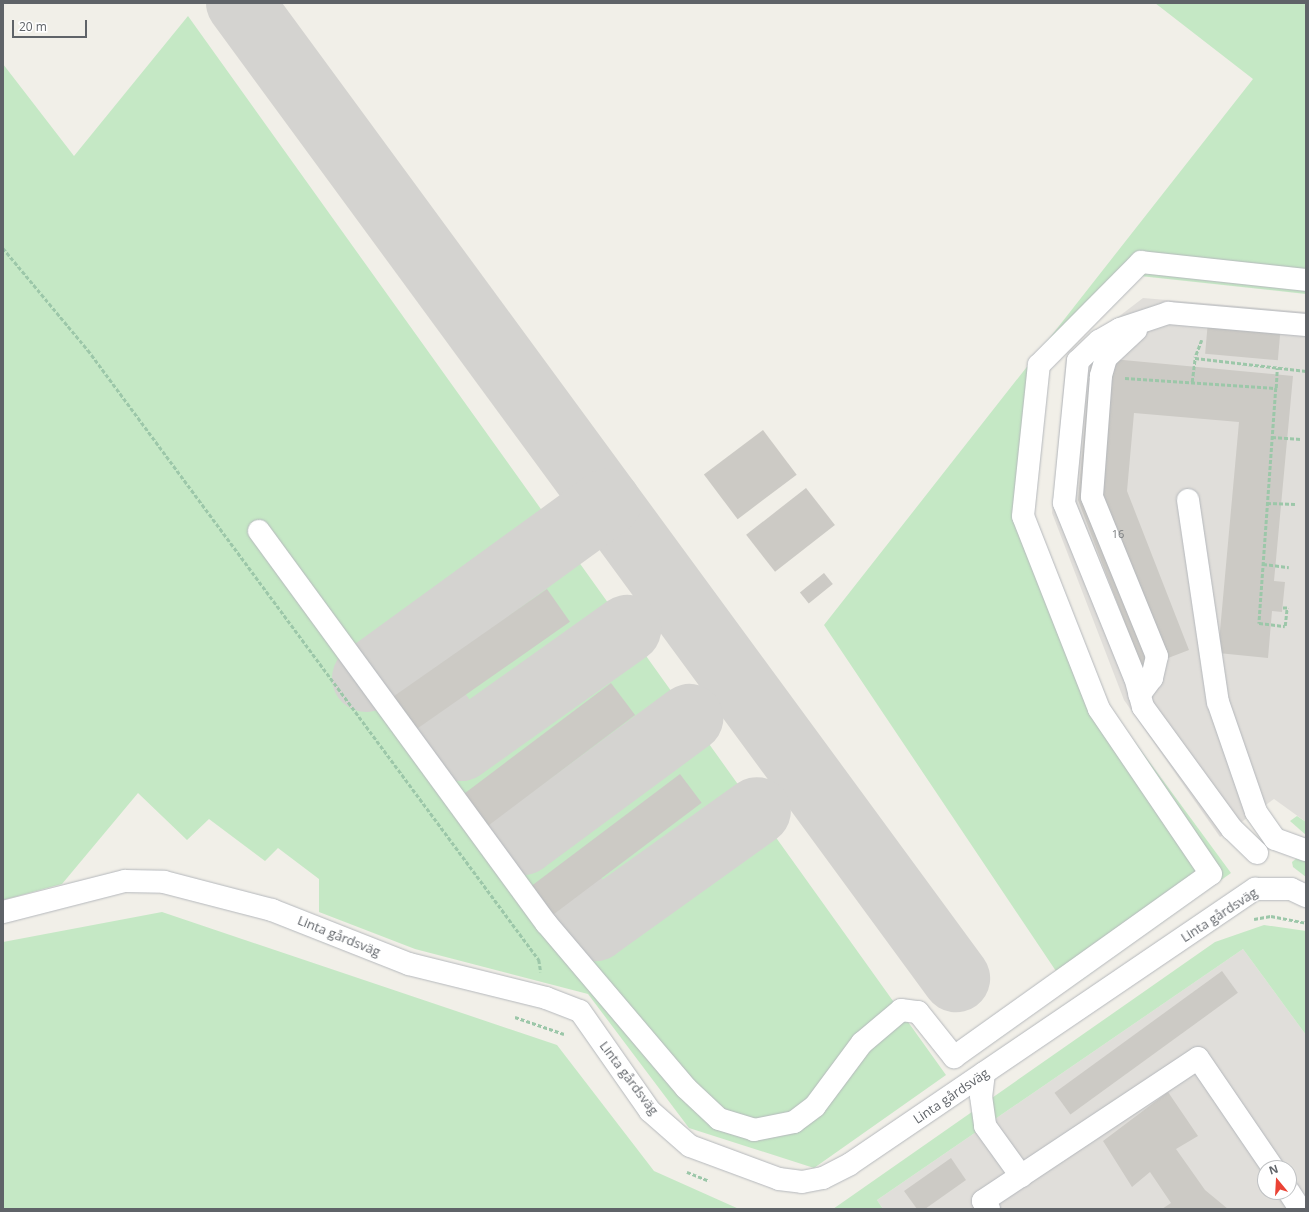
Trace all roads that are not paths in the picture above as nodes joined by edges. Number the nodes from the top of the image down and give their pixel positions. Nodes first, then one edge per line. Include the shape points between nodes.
1 (1306, 280) edge
2 (1148, 320) junction
3 (1306, 325) edge
4 (1188, 500) dead end
5 (258, 531) dead end
6 (1139, 695) junction
7 (1275, 839) junction
8 (1306, 850) edge
9 (1257, 853) junction
10 (1255, 889) junction
11 (1306, 896) edge
12 (3, 912) edge
13 (984, 1073) junction
14 (1267, 1160) edge
15 (1021, 1176) junction
16 (1294, 1200) edge
17 (989, 1209) edge
18 (1300, 1209) edge

1 - 5 street via 1141,262 1039,365 1023,516 1099,710 1211,874 954,1057 918,1012 900,1010 862,1043 815,1106 794,1122 754,1130 718,1119 686,1088 546,923
2 - 3 street via 1168,314
2 - 6 street via 1106,358 1101,376 1092,497 1156,656 1152,678
2 - 6 street via 1099,341 1078,360 1064,503
4 - 7 street via 1218,702 1256,812
6 - 9 street via 1143,707 1232,829
7 - 8 street
7 - 9 street
9 - 10 street
10 - 11 street, Linta gårdsväg via 1290,888
10 - 13 street, Linta gårdsväg
12 - 13 street, Linta gårdsväg via 125,881 164,882 272,910 409,964 546,998 580,1010 650,1111 690,1146 778,1179 802,1182 823,1178 850,1164
13 - 15 street via 981,1096 985,1126
14 - 15 street via 1198,1058
15 - 17 street via 983,1201
16 - 18 street

